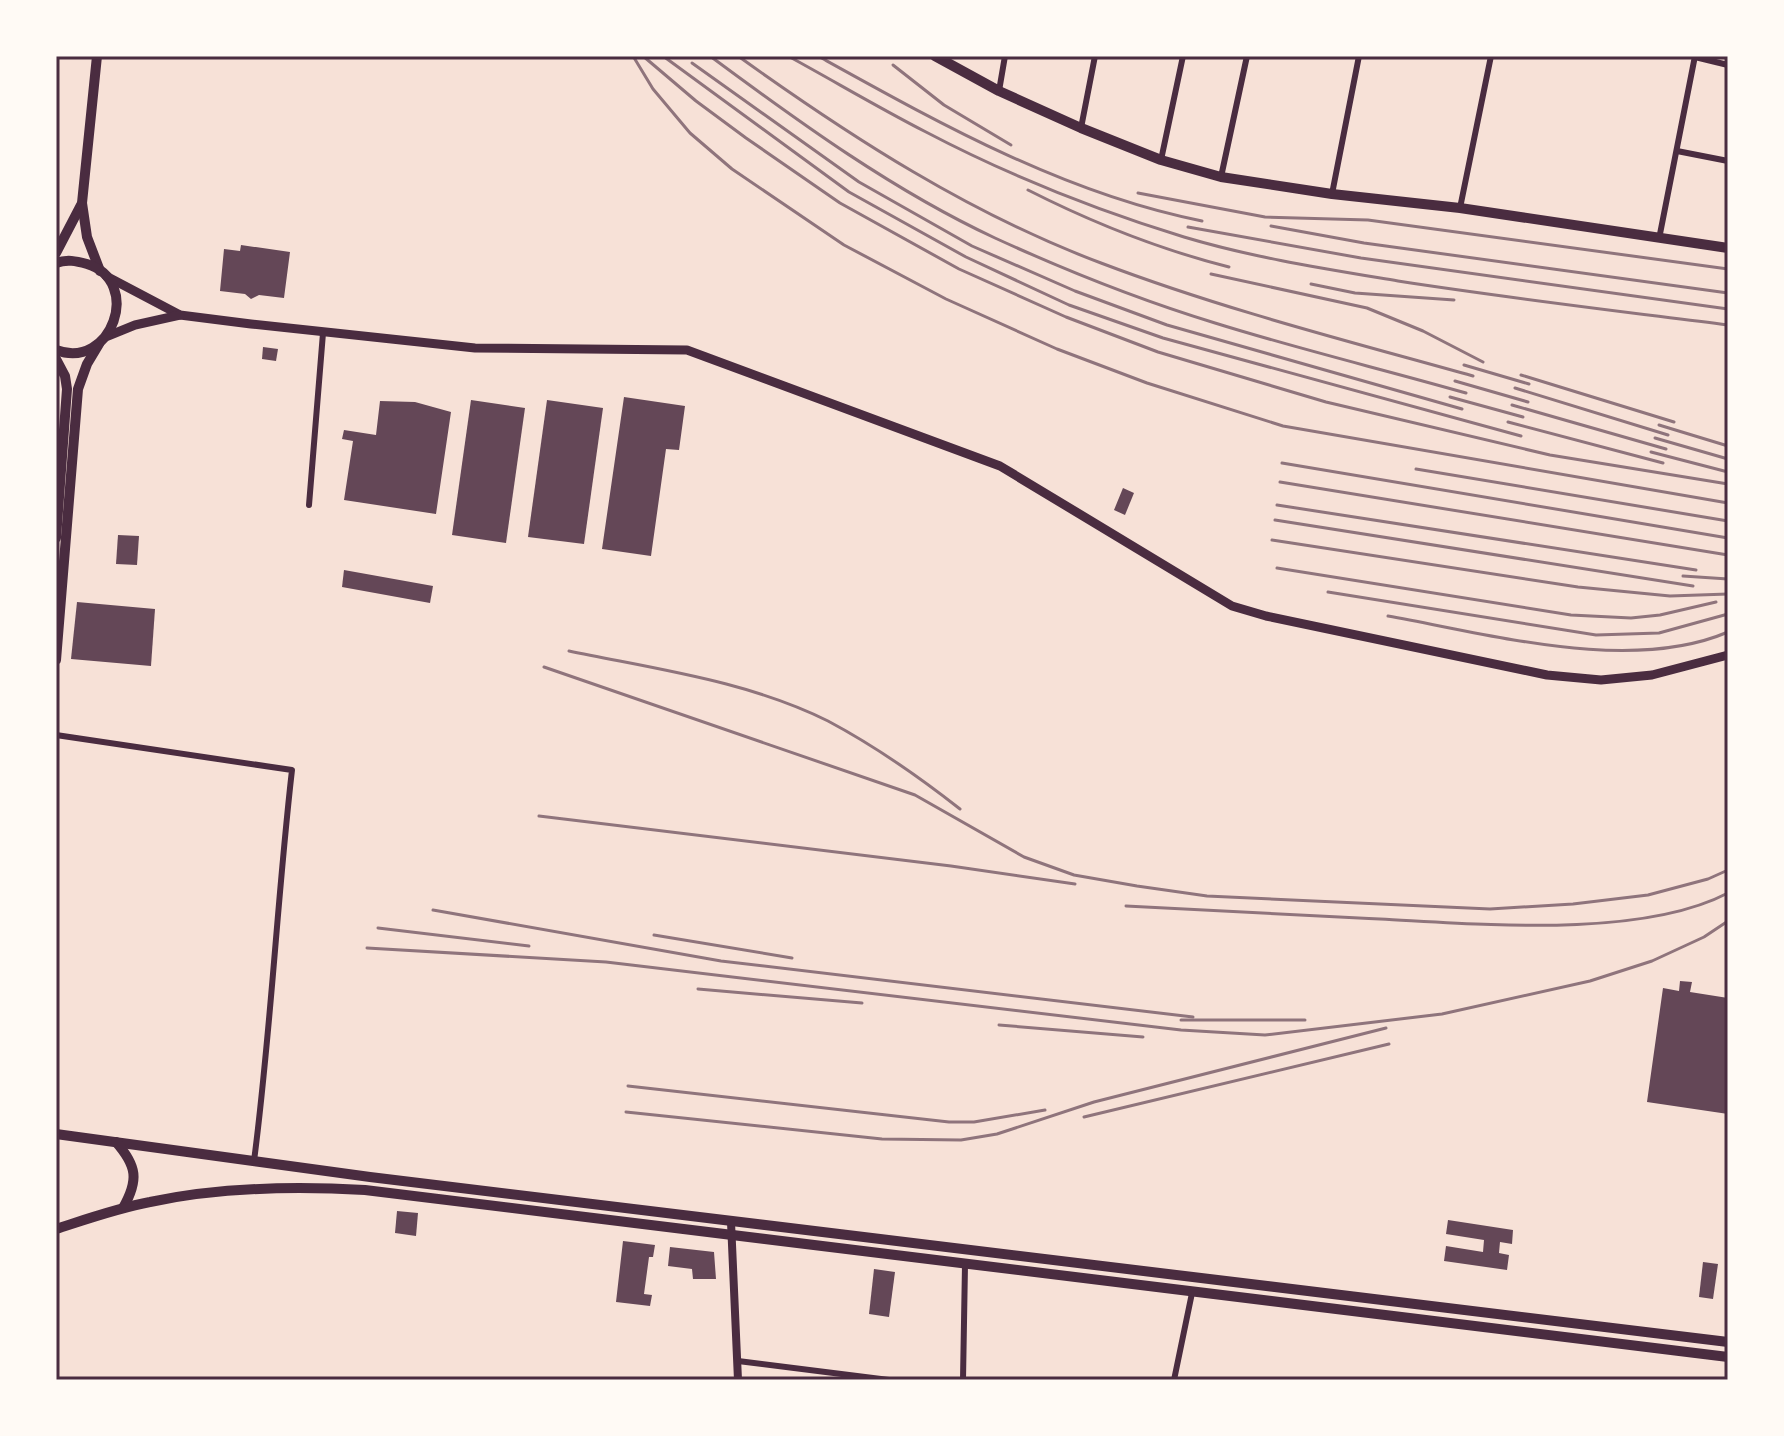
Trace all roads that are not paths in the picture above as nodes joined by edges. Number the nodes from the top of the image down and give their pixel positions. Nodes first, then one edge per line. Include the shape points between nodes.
1 (97, 56) edge
2 (1005, 56) edge
3 (1095, 56) edge
4 (1183, 56) edge
5 (1247, 56) edge
6 (1359, 56) edge
7 (1491, 56) edge
8 (1695, 56) edge
9 (937, 57) edge
10 (1728, 65) edge
11 (999, 91) junction
12 (1081, 128) junction
13 (1677, 151) junction
14 (1161, 160) junction
15 (1728, 161) edge
16 (1221, 177) junction
17 (1332, 194) junction
18 (82, 203) junction
19 (1460, 208) junction
20 (1659, 239) junction
21 (1728, 248) edge
22 (56, 253) edge
23 (56, 263) edge
24 (103, 274) junction
25 (180, 315) junction
26 (323, 333) junction
27 (108, 336) junction
28 (99, 344) junction
29 (56, 350) edge
30 (56, 359) edge
31 (309, 505) dead end
32 (56, 538) edge
33 (1728, 655) edge
34 (56, 660) edge
35 (56, 735) edge
36 (56, 1134) edge
37 (116, 1142) junction
38 (254, 1161) junction
39 (123, 1208) junction
40 (731, 1222) junction
41 (56, 1229) edge
42 (733, 1236) junction
43 (965, 1265) junction
44 (1192, 1293) junction
45 (1728, 1342) edge
46 (1728, 1357) edge
47 (738, 1361) junction
48 (738, 1380) edge
49 (889, 1380) edge
50 (963, 1380) edge
51 (1174, 1380) edge

1 - 18 main road
2 - 11 street
3 - 12 street
4 - 14 street
5 - 16 street
6 - 17 street
7 - 19 street
8 - 10 street
8 - 13 street
9 - 11 main road
11 - 12 main road
12 - 14 main road
13 - 15 street
13 - 20 street
14 - 16 main road
16 - 17 main road
17 - 19 main road
18 - 22 main road
18 - 24 main road via 87,237
19 - 20 main road
20 - 21 main road
23 - 24 main road via 74,260
24 - 25 main road
24 - 27 main road via 118,308
25 - 26 main road
25 - 27 main road
26 - 31 street
26 - 33 main road via 475,348 687,350 1000,466 1232,606 1266,616 1547,675 1601,680 1652,675
27 - 28 main road
28 - 29 main road via 72,353
28 - 34 main road via 78,389
30 - 32 main road via 67,389
35 - 38 street via 292,770
36 - 37 main road
37 - 38 main road
37 - 39 main road via 127,1155 134,1179
38 - 40 main road
39 - 41 main road
39 - 42 main road via 187,1195 322,1188 434,1197
40 - 42 street
40 - 45 main road
42 - 43 main road
42 - 47 street
43 - 44 main road
43 - 50 street
44 - 46 main road
44 - 51 street
47 - 48 street
47 - 49 street

